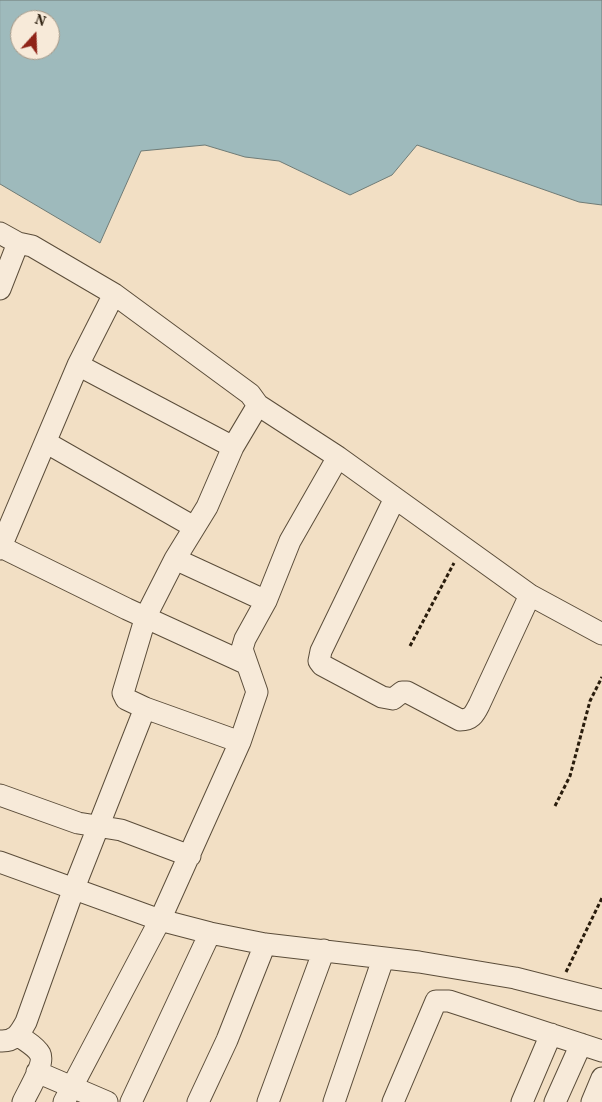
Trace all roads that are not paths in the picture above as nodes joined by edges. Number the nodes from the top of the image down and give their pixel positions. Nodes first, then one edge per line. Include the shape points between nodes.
1 (9, 238) edge
2 (0, 289) edge
3 (114, 294) junction
4 (78, 365) junction
5 (258, 405) junction
6 (47, 443) junction
7 (234, 447) junction
8 (338, 457) junction
9 (395, 498) junction
10 (194, 527) junction
11 (0, 548) edge
12 (176, 559) junction
13 (530, 595) junction
14 (266, 601) junction
15 (146, 616) junction
16 (602, 634) edge
17 (245, 663) junction
18 (145, 708) junction
19 (240, 742) junction
20 (0, 795) edge
21 (99, 826) junction
22 (190, 856) junction
23 (1, 866) edge
24 (74, 888) junction
25 (160, 920) junction
26 (210, 933) junction
27 (265, 944) junction
28 (324, 950) junction
29 (383, 959) junction
30 (602, 1000) edge
31 (550, 1034) junction
32 (9, 1038) edge
33 (581, 1044) junction
34 (602, 1051) edge
35 (37, 1072) junction
36 (602, 1078) edge
37 (68, 1094) edge
38 (23, 1102) edge
39 (107, 1102) edge
40 (131, 1102) edge
41 (198, 1102) edge
42 (268, 1102) edge
43 (334, 1102) edge
44 (393, 1102) edge
45 (522, 1102) edge
46 (555, 1102) edge
47 (592, 1102) edge

1 - 2 street
1 - 3 street via 32,246
3 - 4 street
3 - 5 street via 250,394
4 - 6 street
4 - 7 street
5 - 7 street
5 - 8 street
6 - 10 street
6 - 11 street
7 - 10 street via 207,507
8 - 9 street
8 - 14 street via 290,541
9 - 13 street
9 - 13 street via 321,650 319,661 322,665 382,697 393,699 407,692 460,720 468,720 479,705
10 - 12 street
11 - 15 street
12 - 14 street
12 - 15 street
13 - 16 street
14 - 17 street via 245,639 242,649
15 - 17 street
15 - 18 street via 124,693 126,698
17 - 19 street via 257,688
18 - 19 street
18 - 21 street
19 - 22 street
20 - 21 street via 78,823
21 - 22 street via 121,830
21 - 24 street
22 - 25 street
23 - 24 street
24 - 25 street
24 - 32 street via 26,1022
25 - 26 street
25 - 37 street
26 - 27 street
26 - 40 street
27 - 28 street
27 - 41 street
28 - 29 street
28 - 42 street
29 - 30 street via 486,973
29 - 43 street
31 - 33 street
31 - 44 street via 449,1001 436,1001
31 - 45 street
32 - 35 street via 35,1048 41,1062
33 - 34 street
33 - 46 street
35 - 37 street
35 - 38 street
36 - 47 street
37 - 39 street

